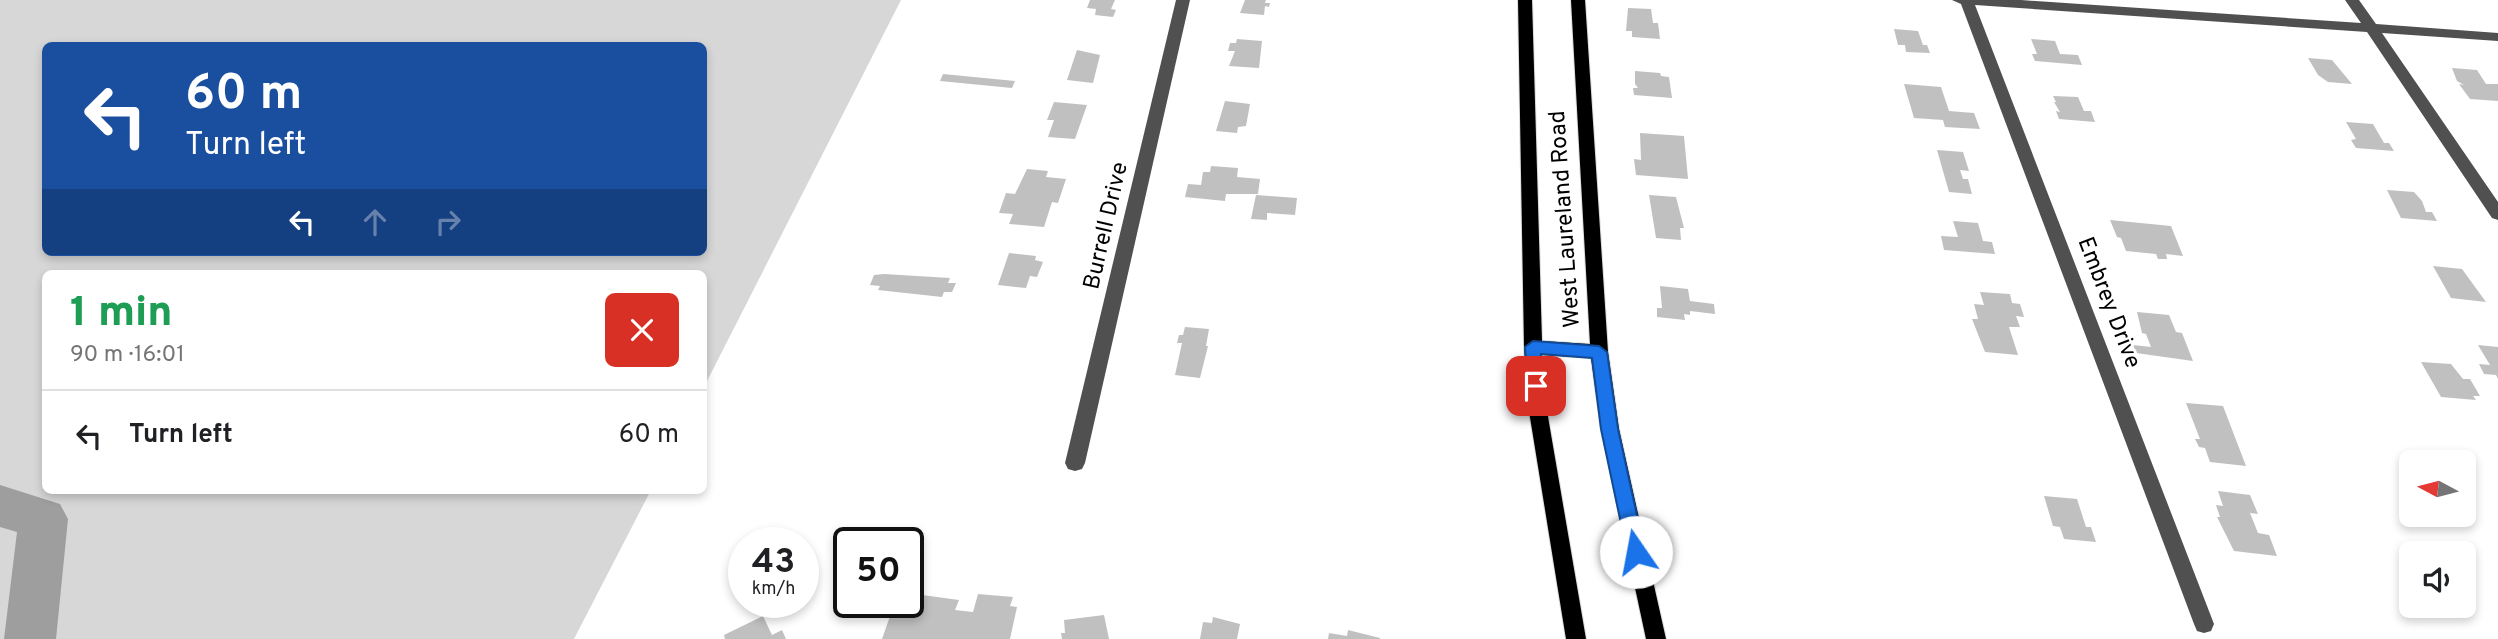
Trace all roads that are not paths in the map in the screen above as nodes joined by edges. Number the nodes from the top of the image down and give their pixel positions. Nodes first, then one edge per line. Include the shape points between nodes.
1 (1183, 0) edge
2 (1525, 0) edge
3 (1578, 0) edge
4 (1959, 0) edge
5 (1966, 0) edge
6 (2352, 0) edge
7 (2371, 28) junction
8 (2498, 37) edge
9 (2498, 214) edge
10 (1533, 347) junction
11 (1599, 352) junction
12 (1075, 463) dead end
13 (2204, 624) dead end
14 (1576, 639) edge
15 (1656, 639) edge

1 - 12 street, Burrell Drive
2 - 10 main road, West Laureland Road
3 - 11 main road, West Laureland Road
4 - 5 street
5 - 7 street
5 - 13 street, Embrey Drive
6 - 7 street
7 - 8 street
7 - 9 street
10 - 11 main road
10 - 14 main road, West Laureland Road via 1537,405
11 - 15 main road, West Laureland Road via 1610,429

